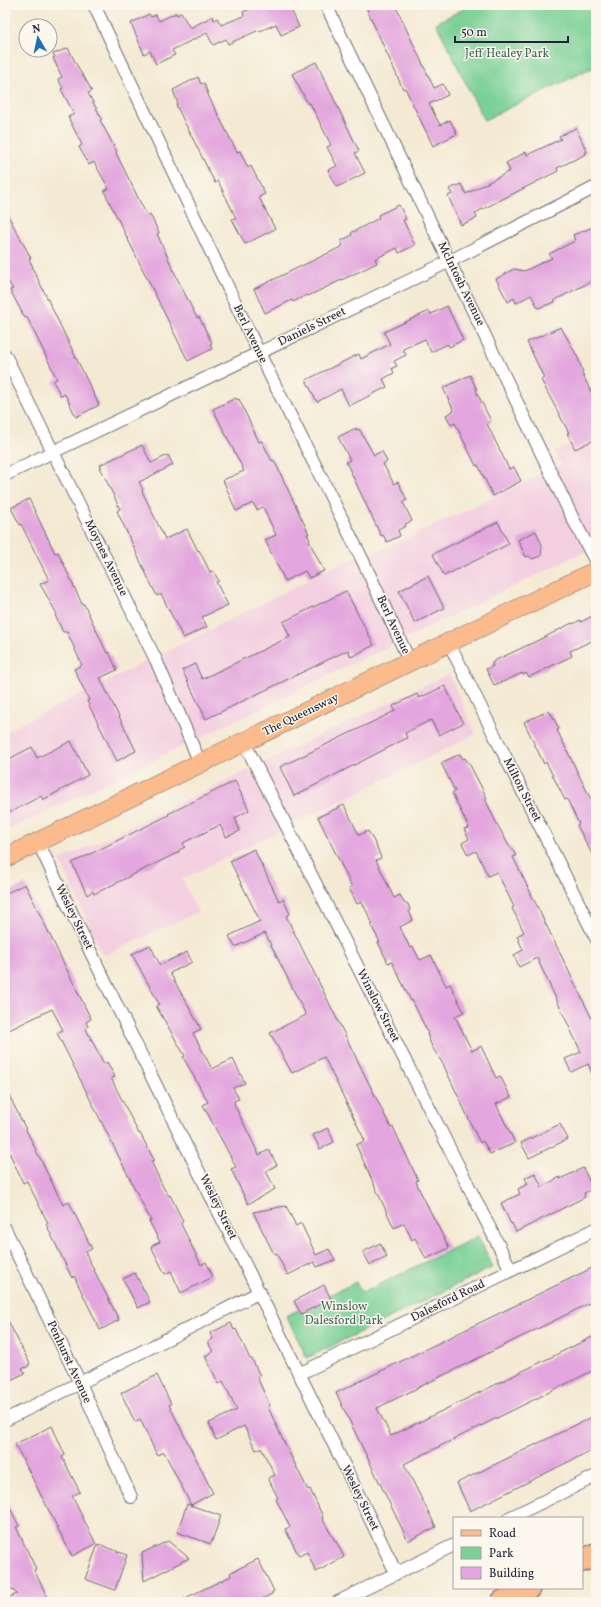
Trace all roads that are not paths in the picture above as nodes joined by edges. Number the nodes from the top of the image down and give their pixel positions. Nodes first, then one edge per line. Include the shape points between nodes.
1 (94, 5) edge
2 (326, 5) edge
3 (596, 188) edge
4 (450, 261) junction
5 (259, 353) junction
6 (5, 355) edge
7 (54, 451) junction
8 (5, 475) edge
9 (596, 562) edge
10 (596, 571) edge
11 (449, 643) junction
12 (410, 662) junction
13 (244, 742) junction
14 (200, 763) junction
15 (38, 842) junction
16 (5, 858) edge
17 (596, 938) edge
18 (5, 1229) edge
19 (596, 1229) edge
20 (511, 1270) junction
21 (260, 1292) junction
22 (299, 1374) junction
23 (80, 1384) junction
24 (5, 1420) edge
25 (596, 1476) edge
26 (131, 1497) dead end
27 (512, 1517) edge
28 (453, 1545) edge
29 (596, 1554) edge
30 (583, 1560) edge
31 (396, 1573) junction
32 (527, 1589) edge
33 (338, 1602) edge
34 (502, 1602) edge

1 - 5 street, Berl Avenue
2 - 4 street, McIntosh Avenue
3 - 4 street, Daniels Street
4 - 5 street, Daniels Street
4 - 9 street, McIntosh Avenue
5 - 7 street, Daniels Street
5 - 12 street, Berl Avenue via 363,560
6 - 7 street, Moynes Avenue
7 - 8 street, Daniels Street
7 - 14 street, Moynes Avenue via 156,660
10 - 11 main road, The Queensway
11 - 12 main road, The Queensway
11 - 17 street, Milton Street
12 - 13 main road, The Queensway
13 - 14 main road, The Queensway
13 - 20 street, Winslow Street
14 - 15 main road, The Queensway
15 - 16 main road, The Queensway
15 - 21 street, Wesley Street via 86,944
18 - 23 street, Penhurst Avenue
19 - 20 street, Dalesford Road
20 - 22 street, Dalesford Road
21 - 22 street, Wesley Street
21 - 23 street
22 - 31 street, Wesley Street
23 - 24 street
23 - 26 street, Penhurst Avenue
25 - 27 street
28 - 31 street
29 - 30 highway
31 - 33 street
32 - 34 highway

